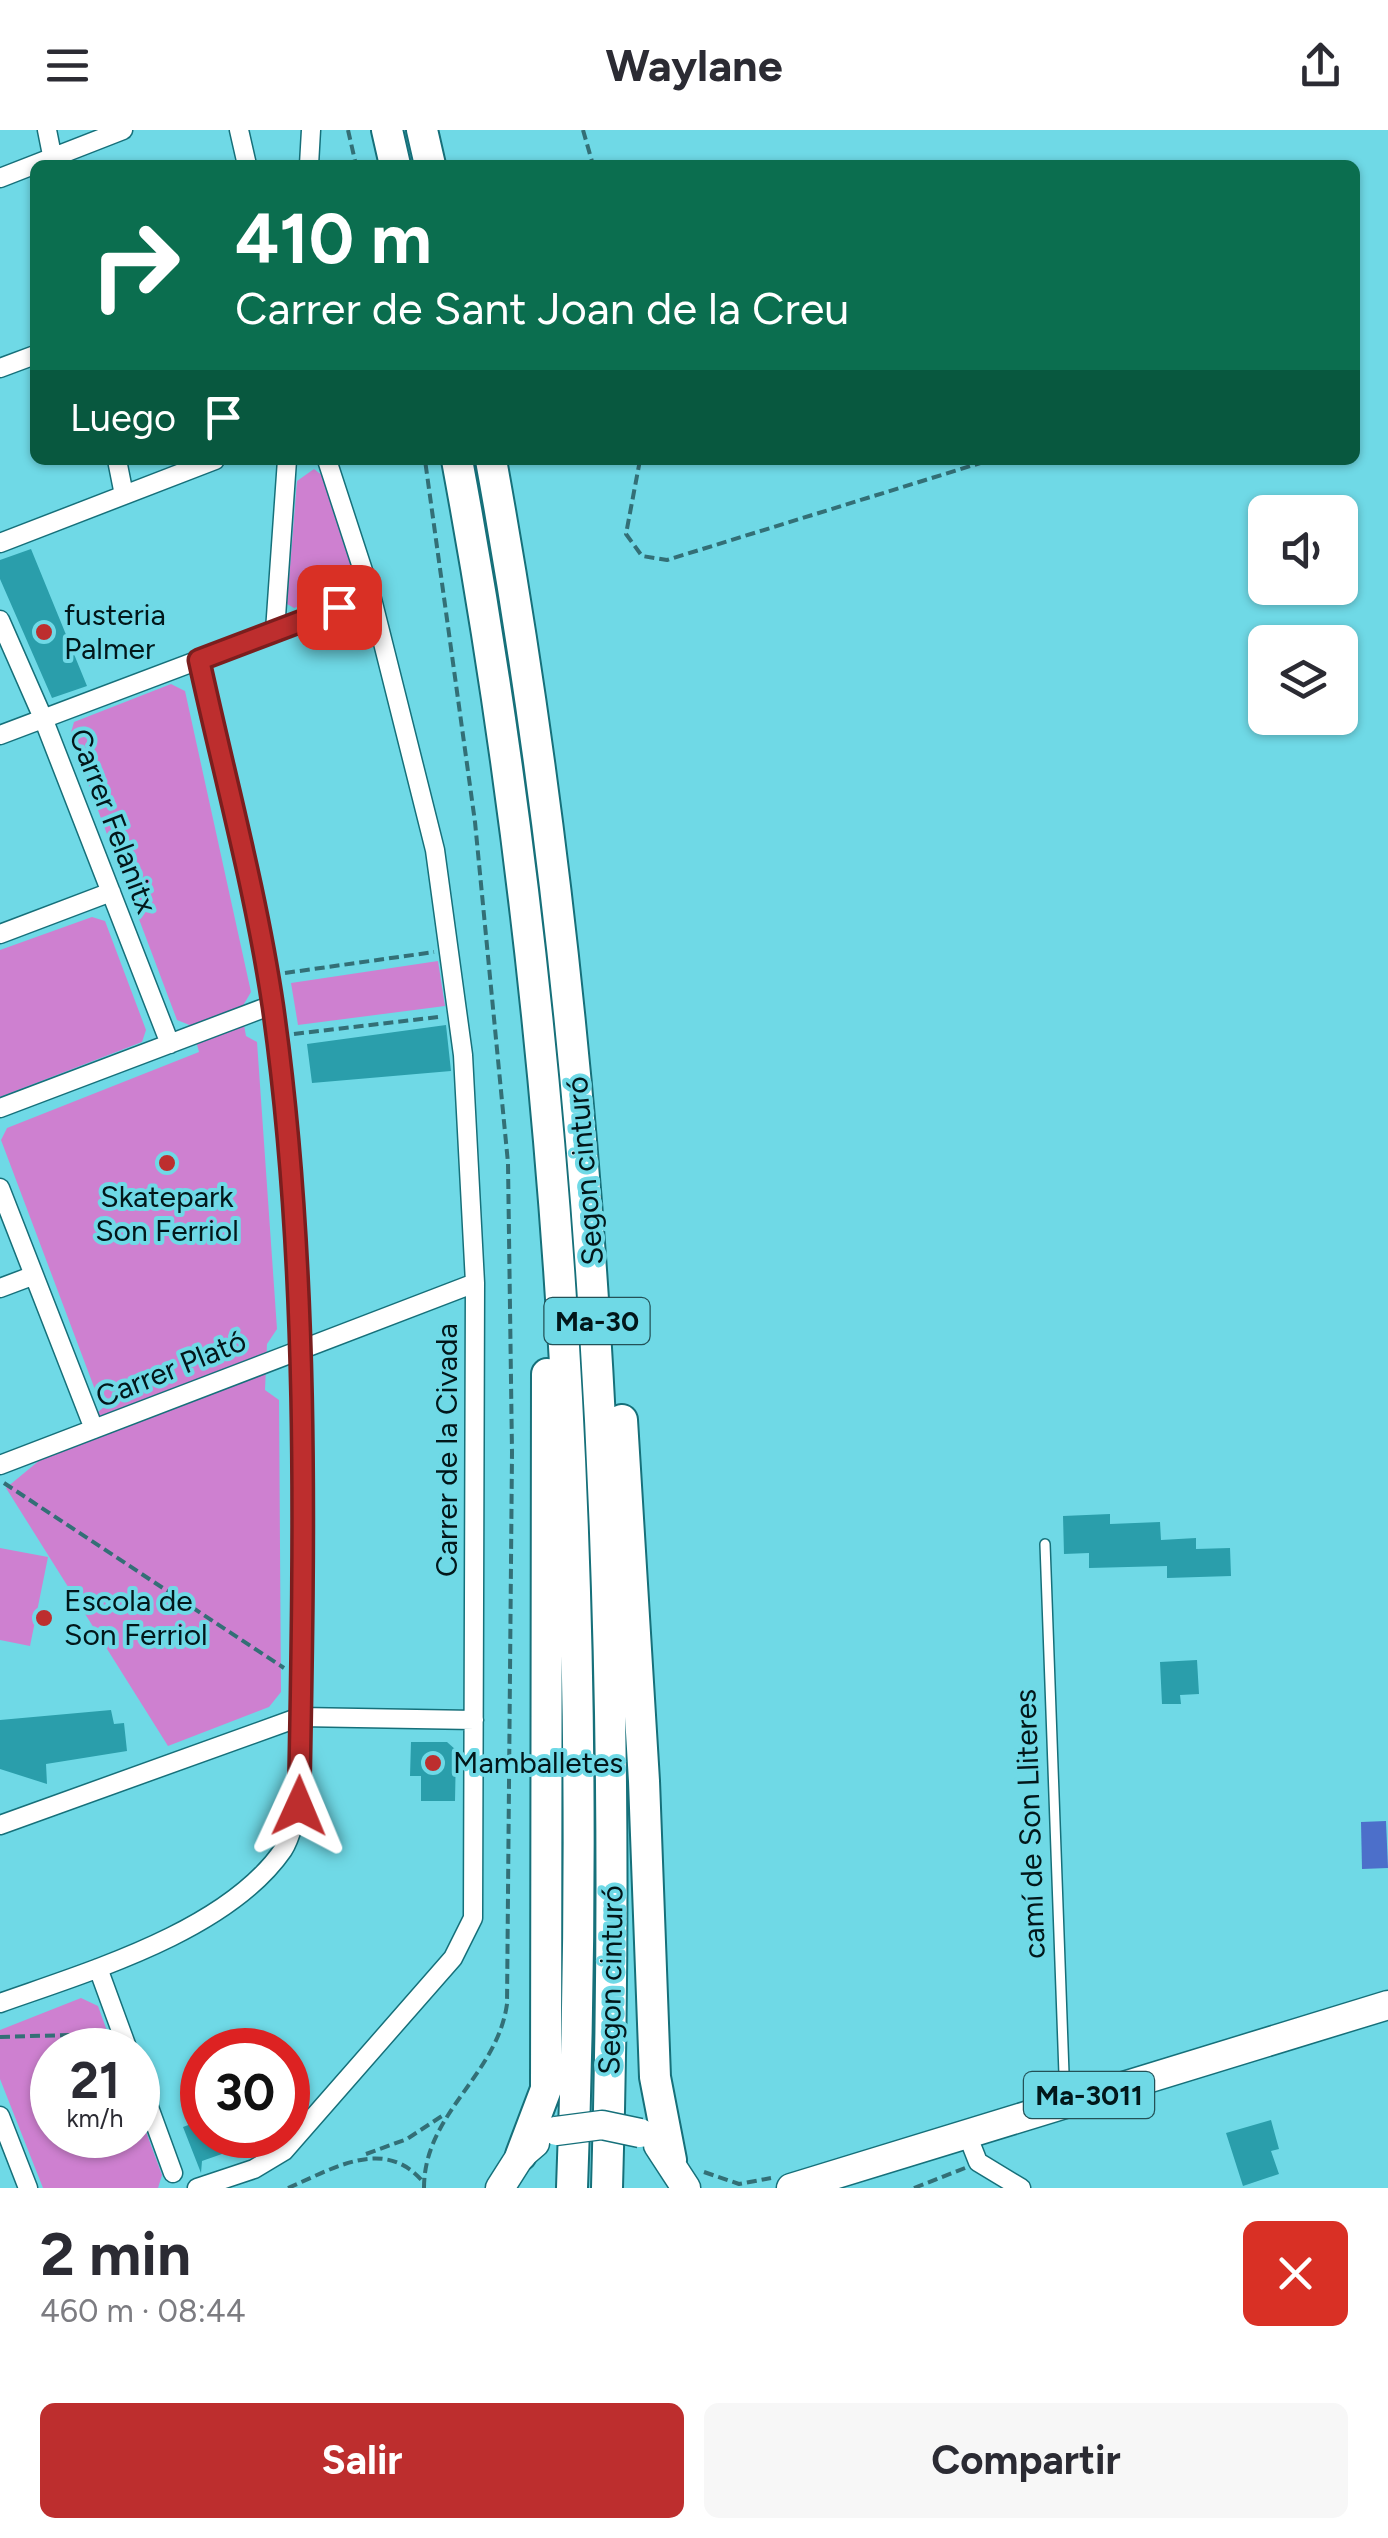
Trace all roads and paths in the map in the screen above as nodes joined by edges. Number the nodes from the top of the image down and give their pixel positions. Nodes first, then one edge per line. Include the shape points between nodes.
1 (46, 130) edge
2 (124, 130) edge
3 (240, 130) edge
4 (312, 130) edge
5 (348, 130) edge
6 (387, 130) edge
7 (422, 130) edge
8 (438, 130) edge
9 (583, 130) edge
10 (53, 160) edge
11 (55, 160) edge
12 (246, 160) edge
13 (309, 160) edge
14 (355, 160) edge
15 (394, 160) edge
16 (429, 160) edge
17 (445, 160) edge
18 (592, 160) edge
19 (30, 168) edge
20 (0, 178) edge
21 (30, 356) edge
22 (0, 368) edge
23 (118, 465) edge
24 (201, 465) edge
25 (287, 465) edge
26 (329, 465) edge
27 (458, 465) edge
28 (492, 465) edge
29 (639, 465) edge
30 (974, 465) edge
31 (124, 495) junction
32 (0, 542) edge
33 (371, 595) junction
34 (0, 620) edge
35 (275, 631) junction
36 (199, 660) junction
37 (44, 718) junction
38 (0, 735) edge
39 (112, 892) junction
40 (0, 934) edge
41 (449, 950) junction
42 (266, 975) junction
43 (272, 1004) junction
44 (458, 1014) junction
45 (276, 1036) junction
46 (170, 1044) junction
47 (580, 1099) junction
48 (0, 1108) edge
49 (552, 1167) junction
50 (0, 1188) edge
51 (32, 1276) junction
52 (475, 1284) junction
53 (0, 1288) edge
54 (298, 1348) junction
55 (94, 1429) junction
56 (0, 1465) edge
57 (0, 1481) edge
58 (1045, 1544) dead end
59 (300, 1679) junction
60 (300, 1717) junction
61 (474, 1720) junction
62 (0, 1825) edge
63 (98, 1968) junction
64 (0, 2003) edge
65 (1388, 2004) edge
66 (120, 2028) edge
67 (0, 2037) edge
68 (30, 2038) edge
69 (1071, 2101) junction
70 (445, 2113) dead end
71 (0, 2116) edge
72 (967, 2134) junction
73 (160, 2148) edge
74 (521, 2154) junction
75 (362, 2156) junction
76 (978, 2162) junction
77 (692, 2176) edge
78 (170, 2180) edge
79 (424, 2183) dead end
80 (782, 2183) edge
81 (28, 2188) edge
82 (195, 2188) edge
83 (288, 2188) edge
84 (499, 2188) edge
85 (572, 2188) edge
86 (607, 2188) edge
87 (714, 2188) edge
88 (914, 2188) edge
89 (1020, 2188) edge

1 - 10 street
2 - 11 street
3 - 12 street
4 - 13 street
5 - 14 path
6 - 15 highway
7 - 16 highway
8 - 17 highway
9 - 18 path
19 - 20 street
21 - 22 street
23 - 31 street
24 - 31 street
25 - 35 street
26 - 33 street, Carrer de la Civada
27 - 49 highway, Ma-30 via 520,869
28 - 47 highway, Segon cinturó / Ma-30 via 556,884
29 - 30 path via 626,534 642,556 667,560
31 - 32 street
33 - 35 street
33 - 41 street, Carrer de la Civada via 435,850
34 - 37 street, Carrer Felanitx
35 - 36 street
36 - 37 street
36 - 42 street
37 - 38 street
37 - 39 street, Carrer Felanitx
39 - 40 street
39 - 46 street, Carrer Felanitx
41 - 42 path
41 - 44 street, Carrer de la Civada
42 - 43 street
43 - 45 street
43 - 46 street
44 - 45 path
44 - 52 street, Carrer de la Civada
45 - 54 street via 291,1175
46 - 48 street
47 - 77 highway via 600,1159 632,1556 655,2077
47 - 86 highway, Segon cinturó / Ma-30 via 610,1585
49 - 74 highway via 540,1244 547,1342 546,2090
49 - 85 highway, Ma-30 via 577,1640
50 - 51 street
51 - 53 street
51 - 55 street
52 - 54 street, Carrer Plató
52 - 61 street, Carrer de la Civada
54 - 55 street, Carrer Plató
54 - 59 street
55 - 56 street, Carrer Plató
57 - 59 path
58 - 69 lane, camí de Son Lliteres via 1064,2074
59 - 60 street
60 - 61 street
60 - 62 street
60 - 63 street via 299,1806 284,1848 249,1888 211,1914
61 - 82 street, Carrer de la Civada via 473,1918 453,1958 284,2151 254,2169
63 - 64 street
63 - 66 street
65 - 69 main road, Ma-3011
67 - 68 path
69 - 72 main road, Ma-3011
70 - 75 path via 407,2139
71 - 81 street
72 - 76 street
72 - 80 main road, Ma-3011
73 - 78 street
74 - 77 main road, bridge via 556,2132 602,2125 640,2134
74 - 84 main road
75 - 79 path via 402,2164
75 - 83 path
76 - 88 path
76 - 89 street
77 - 80 path
77 - 87 path
78 - 82 street, Carrer de la Civada

